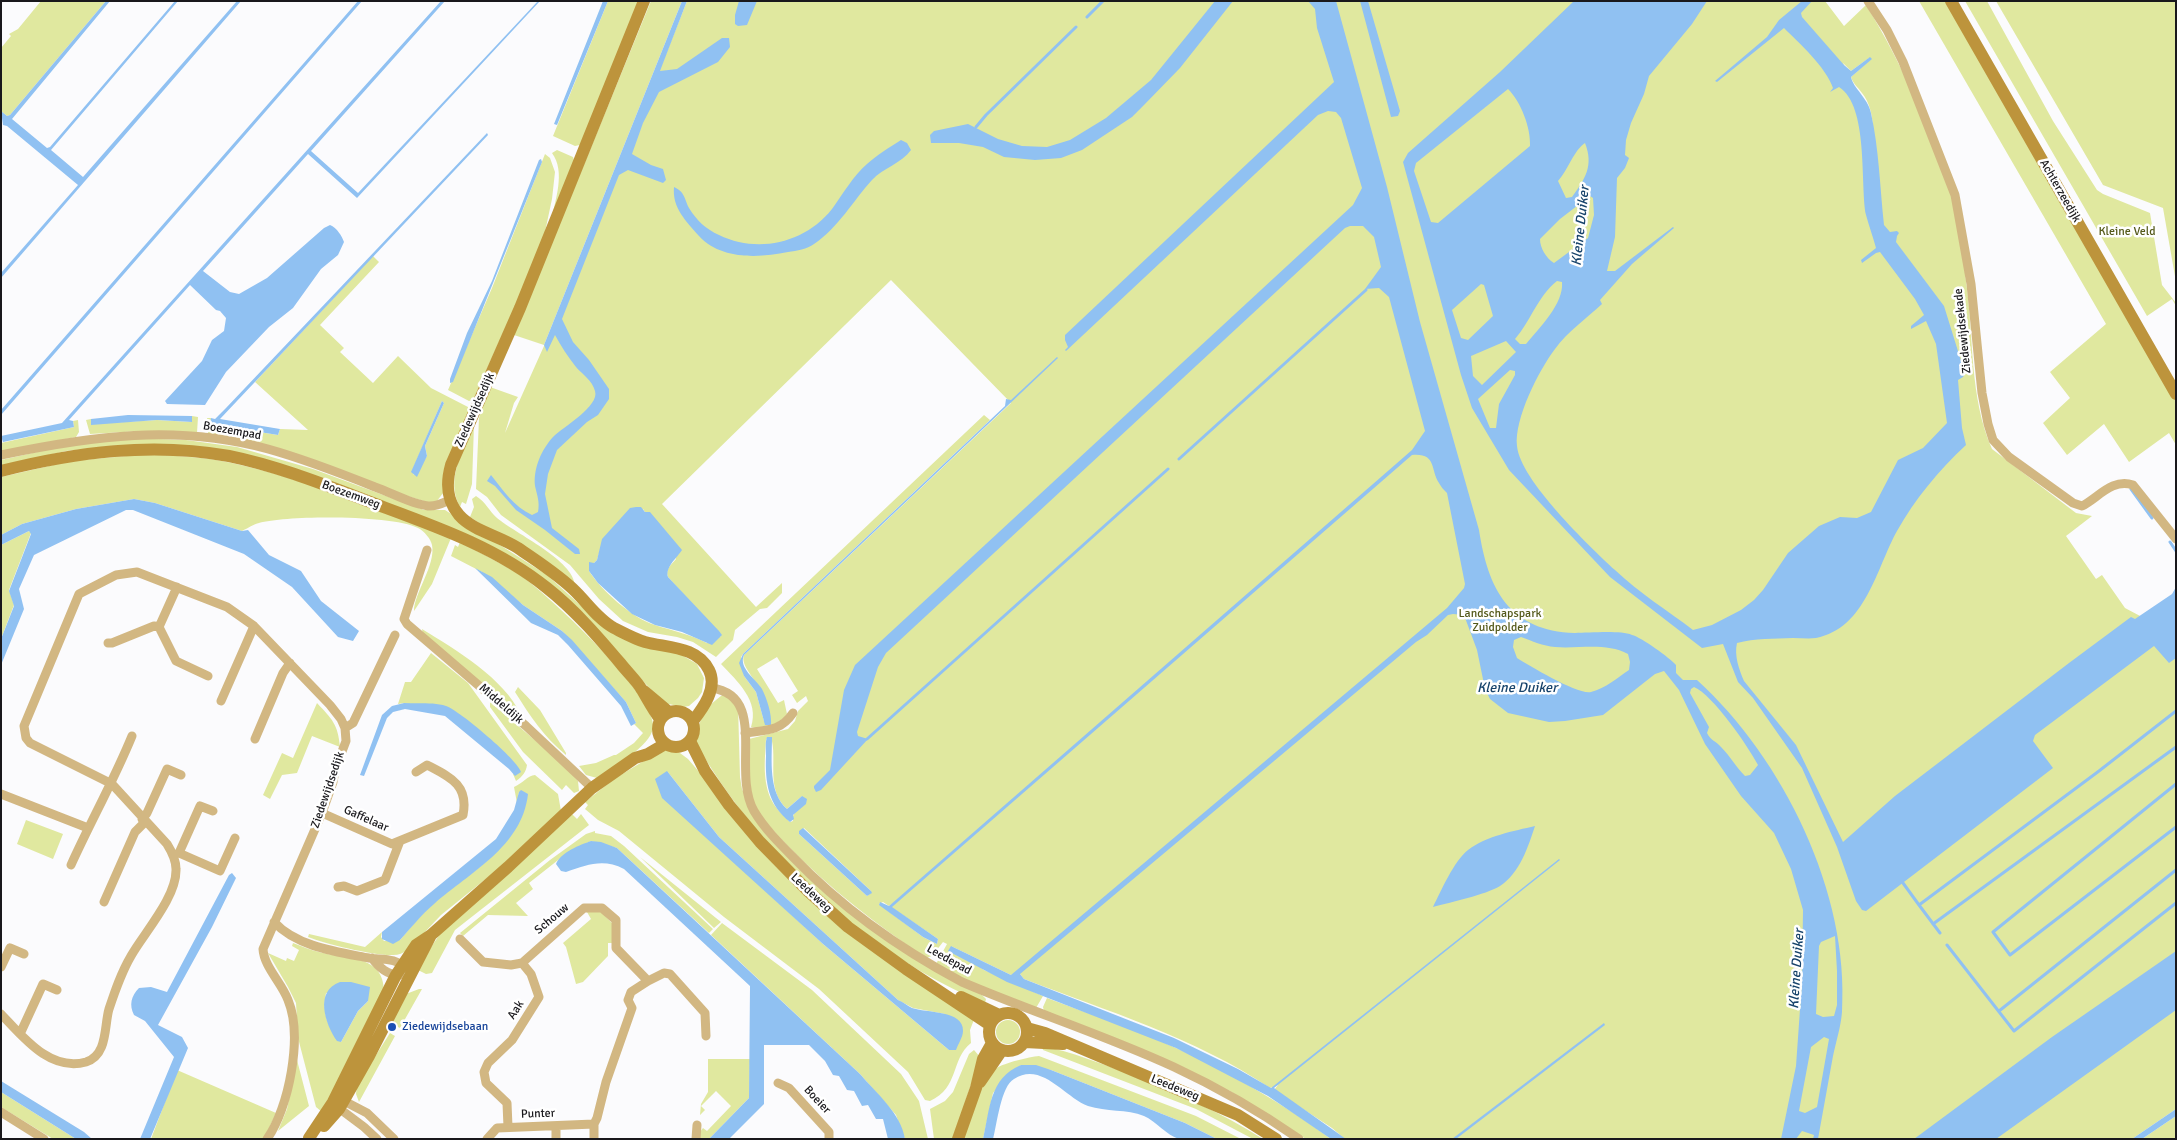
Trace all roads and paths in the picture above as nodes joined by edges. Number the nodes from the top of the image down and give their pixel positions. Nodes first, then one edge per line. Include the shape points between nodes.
1 (644, 1) edge
2 (1868, 1) edge
3 (1951, 1) edge
4 (2172, 378) edge
5 (2176, 394) edge
6 (1, 455) edge
7 (1, 471) edge
8 (450, 500) junction
9 (2176, 538) edge
10 (427, 550) dead end
11 (177, 587) junction
12 (254, 626) junction
13 (159, 627) junction
14 (395, 635) dead end
15 (108, 643) dead end
16 (290, 663) junction
17 (208, 676) dead end
18 (709, 693) junction
19 (221, 701) dead end
20 (793, 713) dead end
21 (664, 715) junction
22 (689, 717) junction
23 (345, 728) junction
24 (745, 733) junction
25 (132, 736) dead end
26 (256, 739) dead end
27 (662, 739) junction
28 (686, 744) junction
29 (416, 772) dead end
30 (181, 775) dead end
31 (112, 784) junction
32 (592, 788) junction
33 (1, 794) edge
34 (213, 812) dead end
35 (322, 813) junction
36 (144, 821) junction
37 (88, 828) junction
38 (235, 838) dead end
39 (400, 841) junction
40 (176, 854) junction
41 (71, 865) dead end
42 (338, 887) dead end
43 (104, 902) dead end
44 (274, 922) junction
45 (460, 939) dead end
46 (24, 954) dead end
47 (522, 963) junction
48 (1, 967) edge
49 (402, 971) junction
50 (648, 981) junction
51 (57, 990) dead end
52 (941, 991) junction
53 (1, 1014) edge
54 (1000, 1015) junction
55 (990, 1025) junction
56 (1027, 1028) junction
57 (20, 1034) junction
58 (706, 1036) dead end
59 (1025, 1042) junction
60 (1070, 1045) junction
61 (997, 1047) junction
62 (778, 1083) dead end
63 (339, 1104) junction
64 (1, 1112) edge
65 (594, 1124) junction
66 (697, 1125) dead end
67 (508, 1127) junction
68 (556, 1127) junction
69 (308, 1138) edge
70 (44, 1139) edge
71 (267, 1139) edge
72 (377, 1139) edge
73 (394, 1139) edge
74 (487, 1139) edge
75 (556, 1139) edge
76 (594, 1139) edge
77 (696, 1139) edge
78 (828, 1139) edge
79 (958, 1139) edge
80 (1276, 1139) edge
81 (1299, 1139) edge

1 - 8 main road, Ziedewijdsedijk via 520,308 451,465 447,487
2 - 9 street, Ziedewijdsekade via 1903,62 1954,195 1971,284 1982,393 1988,424 1999,449 2082,506 2112,486 2133,485
3 - 4 main road, Achterzeedijk
4 - 5 main road, Achterzeedijk
6 - 8 street, Boezempad via 102,437 166,435 202,438 268,450 340,473 419,504 437,506
7 - 21 main road, Boezemweg via 82,454 150,449 229,456 275,468 436,526 512,563 548,589 581,620 642,690 654,698
8 - 18 main road via 460,516 536,561 612,627 645,642 677,647 698,657 712,677
10 - 32 street, Middeldijk via 404,619 406,624 534,732
11 - 12 street via 227,607
11 - 13 street
11 - 31 street via 146,574 126,573 97,583 79,594 24,726 30,742
12 - 16 street
12 - 19 street
13 - 15 street
13 - 17 street via 176,661
14 - 23 street, Ziedewijdsedijk via 353,722
16 - 23 street via 330,705
16 - 26 street
18 - 22 main road via 703,708
18 - 24 street, Leedepad via 730,693 737,700
20 - 24 street via 786,723 775,729
21 - 22 main road
21 - 27 main road via 657,729
22 - 28 main road via 694,728
23 - 35 street, Ziedewijdsedijk via 346,741
24 - 81 street, Leedepad via 744,778 756,815 809,874 887,937 962,982 1173,1066
25 - 31 street
27 - 28 main road via 676,748
27 - 32 main road via 648,754 635,758
28 - 52 main road, Leedeweg via 729,805 808,891 848,927
29 - 39 street, Gaffelaar via 427,765 455,779 465,803 462,814
30 - 36 street via 167,769
31 - 36 street
31 - 37 street
32 - 49 main road via 431,935 416,945
33 - 37 street
34 - 40 street via 200,806
35 - 39 street, Gaffelaar via 392,844
35 - 44 street, Ziedewijdsedijk
36 - 40 street
36 - 43 street via 135,832
37 - 41 street
38 - 40 street via 220,871
39 - 42 street, Gaffelaar via 385,880 357,891
40 - 57 street via 177,870 172,885 116,988 104,1041 97,1054 88,1061 72,1064 59,1061 38,1052
44 - 49 street via 284,932 316,947 382,958
44 - 71 street, Ziedewijdsedijk via 263,948 264,956 290,1003 294,1043 279,1117
45 - 47 street via 483,962
46 - 48 street via 10,948
47 - 50 street, Schouw via 584,908 602,908 616,920 616,948
47 - 67 street, Aak via 532,974 539,996 512,1040 488,1063 484,1072 486,1083 507,1103
49 - 63 main road
50 - 58 street via 664,973 670,974 706,1013
50 - 65 street via 631,992 628,1000 632,1008
51 - 57 street via 43,984
52 - 54 main road, Leedeweg via 963,997
52 - 55 main road, Leedeweg
53 - 57 street
54 - 55 main road
54 - 56 main road via 1016,1014
55 - 61 main road via 989,1036
56 - 59 main road
56 - 60 main road, Leedeweg
59 - 60 main road, Leedeweg
59 - 61 main road via 1015,1050
60 - 80 main road, Leedeweg via 1238,1115
61 - 79 main road via 976,1088
62 - 78 street, Boeier via 789,1088 829,1132
63 - 69 main road
63 - 72 street
63 - 73 street via 367,1113
64 - 70 street
65 - 68 street, Punter
65 - 76 street
66 - 77 street
67 - 68 street, Punter
67 - 74 street, Punter via 497,1128
68 - 75 street

